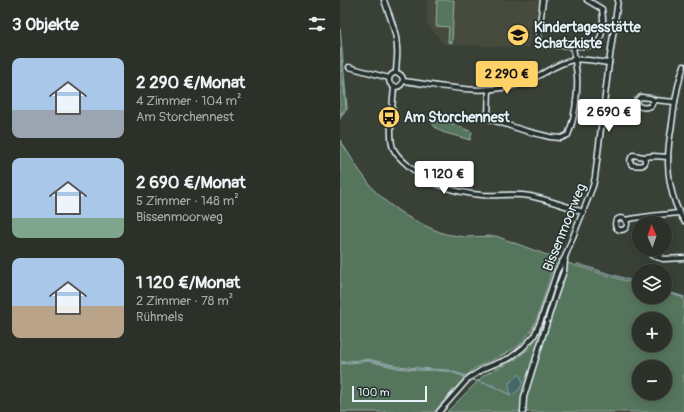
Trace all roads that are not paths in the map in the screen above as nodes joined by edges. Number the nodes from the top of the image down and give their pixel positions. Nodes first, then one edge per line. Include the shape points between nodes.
1 (384, 0) edge
2 (543, 0) edge
3 (587, 0) edge
4 (618, 0) edge
5 (572, 45) junction
6 (575, 60) junction
7 (609, 63) junction
8 (684, 66) edge
9 (349, 67) dead end
10 (396, 73) junction
11 (389, 78) junction
12 (403, 81) junction
13 (394, 87) junction
14 (489, 89) junction
15 (654, 100) dead end
16 (675, 102) junction
17 (644, 157) dead end
18 (668, 157) junction
19 (583, 212) junction
20 (679, 212) junction
21 (625, 220) dead end
22 (684, 221) edge
23 (652, 256) edge
24 (566, 257) junction
25 (657, 257) joint
26 (684, 258) edge
27 (439, 412) edge
28 (522, 412) edge

1 - 10 street via 396,35
2 - 5 street via 539,42 544,45
3 - 5 street via 602,9 602,35 598,43 586,46
4 - 7 street, Bissenmoorweg
5 - 6 street
6 - 7 street
6 - 14 street via 530,80
6 - 14 street via 577,88 572,126 568,135 561,138 544,136 492,120 488,115
7 - 19 street, Bissenmoorweg via 596,177
8 - 16 street
9 - 11 street
10 - 11 street via 391,74
10 - 12 street via 402,76
11 - 13 street via 390,84
12 - 13 street
12 - 14 street via 454,88
13 - 19 street via 391,136 393,148 400,159 420,176 457,191 481,195 530,196
15 - 16 street
16 - 18 street
17 - 18 street
18 - 20 street via 671,189
19 - 24 street, Bissenmoorweg
20 - 21 street
20 - 22 street
23 - 25 street
24 - 27 street, Bissenmoorweg via 557,271 534,336 510,358 469,378
24 - 28 street via 564,271 524,397
25 - 26 street

